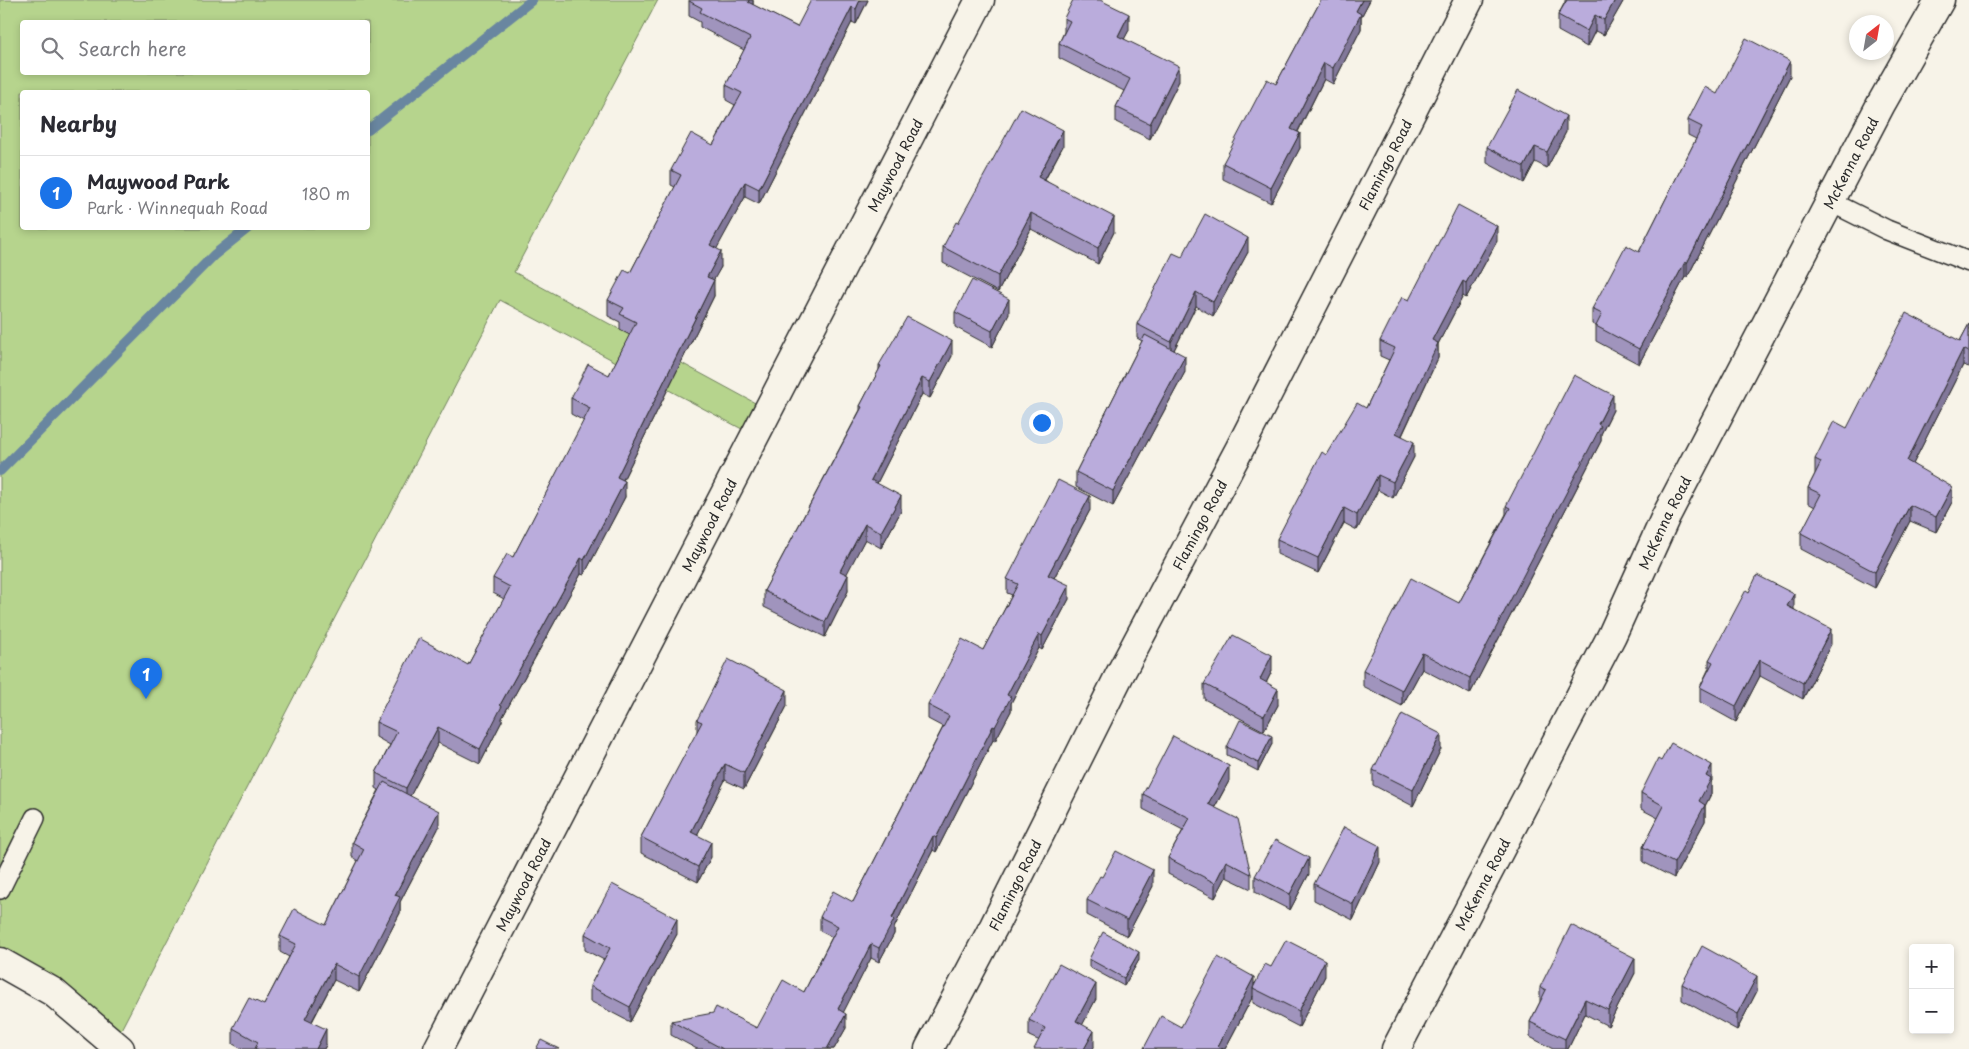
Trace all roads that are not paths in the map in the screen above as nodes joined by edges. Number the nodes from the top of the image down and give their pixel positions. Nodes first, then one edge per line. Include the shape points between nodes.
1 (980, 0) edge
2 (1469, 0) edge
3 (1940, 0) edge
4 (1831, 202) junction
5 (1969, 262) edge
6 (35, 818) dead end
7 (0, 889) edge
8 (0, 962) edge
9 (120, 1049) edge
10 (438, 1049) edge
11 (929, 1049) edge
12 (1396, 1049) edge

1 - 10 street, Maywood Road
2 - 11 street, Flamingo Road
3 - 4 street, McKenna Road via 1881,104
4 - 5 lane via 1887,230
4 - 12 street, McKenna Road via 1666,516 1612,635
6 - 7 lane
8 - 9 street via 53,992

